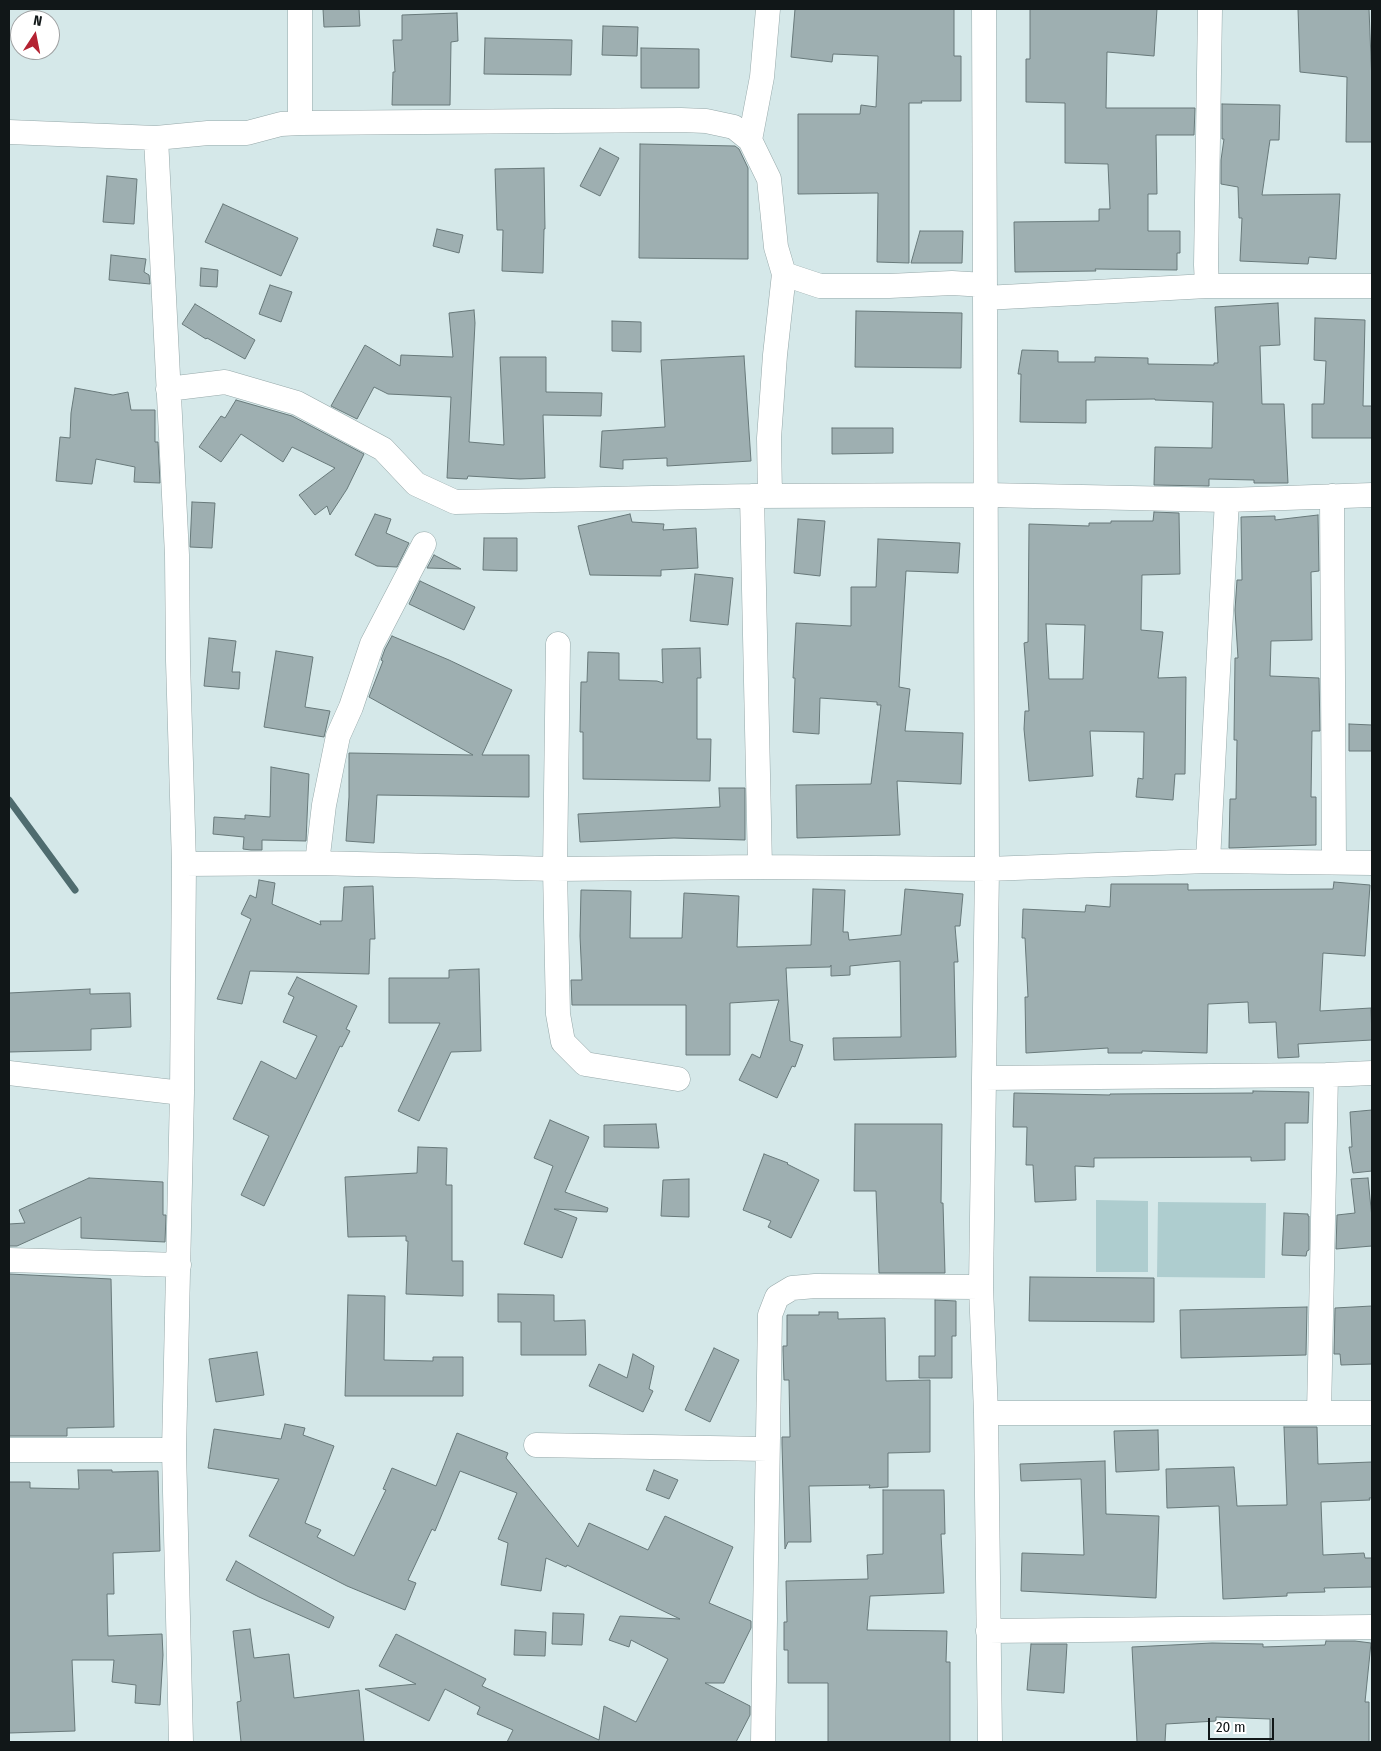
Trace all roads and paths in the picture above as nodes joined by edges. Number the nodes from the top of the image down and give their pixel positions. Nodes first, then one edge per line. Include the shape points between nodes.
1 (300, 9) edge
2 (768, 9) edge
3 (984, 9) edge
4 (1210, 9) edge
5 (300, 123) junction
6 (9, 132) edge
7 (156, 138) junction
8 (750, 140) junction
9 (784, 274) junction
10 (1206, 286) junction
11 (1372, 286) edge
12 (985, 292) junction
13 (168, 389) junction
14 (1372, 495) edge
15 (761, 496) junction
16 (986, 496) junction
17 (1332, 496) junction
18 (1227, 500) junction
19 (424, 544) dead end
20 (558, 644) dead end
21 (1208, 861) junction
22 (1334, 862) junction
23 (1372, 862) edge
24 (317, 863) junction
25 (184, 864) junction
26 (760, 867) junction
27 (555, 869) junction
28 (987, 869) junction
29 (9, 1073) edge
30 (1372, 1073) edge
31 (1326, 1075) junction
32 (678, 1078) dead end
33 (984, 1078) junction
34 (182, 1093) junction
35 (9, 1260) edge
36 (179, 1265) junction
37 (982, 1288) junction
38 (1319, 1413) junction
39 (1372, 1413) edge
40 (986, 1414) junction
41 (536, 1445) dead end
42 (768, 1449) junction
43 (9, 1450) edge
44 (174, 1450) junction
45 (1372, 1627) edge
46 (988, 1631) junction
47 (180, 1742) edge
48 (763, 1742) edge
49 (990, 1742) edge

1 - 5 street
2 - 8 street via 762,77
3 - 12 street
4 - 10 street
5 - 7 street via 281,124 247,133
5 - 8 street via 698,121 734,127
6 - 7 street
7 - 13 street
8 - 9 street via 769,179 776,247
9 - 12 street via 820,286 952,283
9 - 15 street
10 - 11 street
10 - 12 street
12 - 16 street
13 - 15 street via 225,382 297,403 383,449 416,484 455,502
13 - 25 street via 177,555
14 - 17 street
15 - 16 street
15 - 26 street
16 - 18 street
16 - 28 street
17 - 18 street
17 - 22 street
18 - 21 street
19 - 24 street via 372,644 338,736 324,804
20 - 27 street
21 - 22 street
21 - 28 street
22 - 23 street
24 - 25 street
24 - 27 street
25 - 34 street
26 - 27 street
26 - 28 street
27 - 32 street via 558,1014 563,1042 586,1064
28 - 33 street
29 - 34 street
30 - 31 street
31 - 33 street
31 - 38 street
33 - 37 street
34 - 36 street
35 - 36 street
36 - 44 street
37 - 40 street
37 - 42 street via 815,1286 792,1288 777,1297 770,1315
38 - 39 street
38 - 40 street
40 - 46 street
41 - 42 street
42 - 48 street
43 - 44 street
44 - 47 street
45 - 46 street
46 - 49 street

